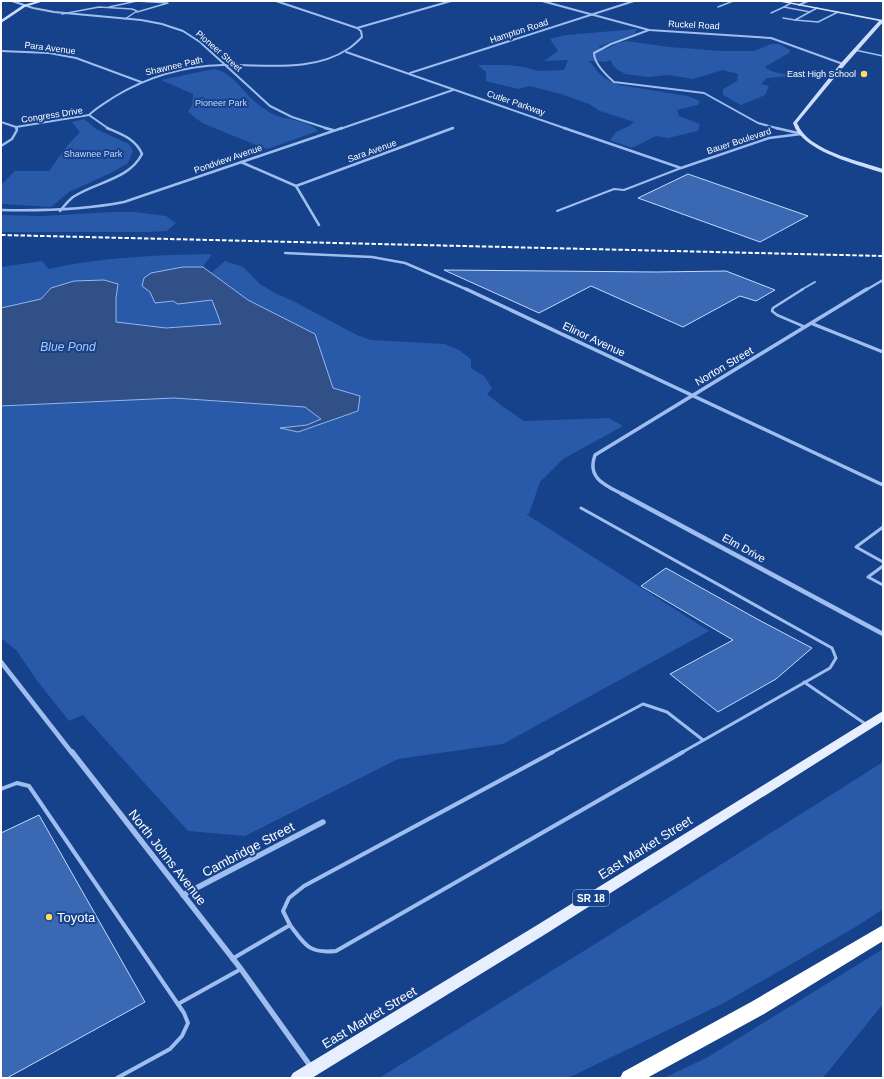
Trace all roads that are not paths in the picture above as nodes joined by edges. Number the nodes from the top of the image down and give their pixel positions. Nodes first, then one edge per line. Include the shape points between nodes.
1 (12, 1) edge
2 (42, 1) edge
3 (276, 1) edge
4 (451, 1) edge
5 (542, 1) edge
6 (634, 1) edge
7 (733, 1) edge
8 (778, 1) edge
9 (808, 1) edge
10 (790, 3) junction
11 (799, 5) junction
12 (24, 6) junction
13 (109, 7) junction
14 (718, 7) dead end
15 (784, 7) junction
16 (817, 8) junction
17 (137, 12) junction
18 (810, 12) junction
19 (838, 12) junction
20 (772, 13) dead end
21 (62, 14) junction
22 (590, 15) junction
23 (1, 17) edge
24 (7, 18) junction
25 (783, 18) dead end
26 (125, 19) junction
27 (795, 20) junction
28 (882, 21) edge
29 (1, 22) edge
30 (356, 28) junction
31 (649, 30) junction
32 (855, 50) junction
33 (1, 51) edge
34 (346, 52) junction
35 (883, 56) edge
36 (843, 64) junction
37 (224, 65) junction
38 (409, 73) junction
39 (141, 82) junction
40 (454, 89) junction
41 (89, 115) junction
42 (1, 122) edge
43 (16, 127) junction
44 (453, 128) dead end
45 (333, 130) junction
46 (801, 134) junction
47 (1, 146) edge
48 (240, 162) junction
49 (682, 168) junction
50 (883, 171) edge
51 (296, 186) junction
52 (1, 210) edge
53 (60, 211) junction
54 (557, 211) dead end
55 (319, 225) dead end
56 (285, 253) dead end
57 (883, 280) edge
58 (815, 282) dead end
59 (813, 324) junction
60 (807, 328) junction
61 (883, 352) edge
62 (692, 396) junction
63 (596, 478) joint
64 (883, 486) edge
65 (581, 508) dead end
66 (883, 527) edge
67 (883, 562) edge
68 (883, 566) edge
69 (883, 585) edge
70 (883, 634) edge
71 (1, 662) edge
72 (804, 682) junction
73 (883, 715) edge
74 (867, 725) junction
75 (703, 740) junction
76 (1, 789) edge
77 (323, 822) dead end
78 (183, 895) junction
79 (290, 925) junction
80 (883, 932) edge
81 (232, 959) junction
82 (241, 969) junction
83 (178, 1004) junction
84 (312, 1069) junction
85 (117, 1078) edge
86 (298, 1078) edge
87 (629, 1078) edge

1 - 12 street, Pioneer Street
2 - 12 street
3 - 30 street
4 - 30 street
5 - 22 street, Ruckel Road
6 - 22 street, Hampton Road
7 - 14 lane
8 - 10 street
9 - 11 street
10 - 11 street
10 - 15 lane
11 - 16 street
12 - 21 street, Pioneer Street
12 - 24 street
13 - 17 lane via 132,9
13 - 17 lane via 137,1 168,3
13 - 21 lane
15 - 18 lane
15 - 20 lane
16 - 18 lane
16 - 19 street
17 - 26 lane
18 - 27 lane
19 - 27 lane via 819,23
19 - 28 street
21 - 26 street, Pioneer Street
22 - 31 street, Ruckel Road
22 - 38 street, Hampton Road
23 - 24 lane
24 - 29 street
25 - 27 lane
26 - 37 street, Pioneer Street via 154,23 195,37
28 - 32 street
30 - 34 street, Shawnee Path via 361,31 362,37
31 - 36 street, Ruckel Road via 771,38
31 - 46 street via 594,53 594,59 610,79 629,85 704,93 758,123
32 - 35 lane
32 - 36 street
33 - 39 street, Para Avenue via 49,53 69,57
34 - 37 street, Shawnee Path via 322,60 299,63
34 - 38 street, Cutler Parkway
36 - 46 street via 795,123
37 - 39 street, Shawnee Path via 187,69
37 - 45 street, Pioneer Street via 272,107 286,115
38 - 40 street, Cutler Parkway
39 - 41 street, Shawnee Path via 112,98
40 - 45 street, Pondview Avenue
40 - 49 street, Cutler Parkway
41 - 43 street, Congress Drive
41 - 53 street via 100,125 136,143 142,155 130,168 76,196
42 - 43 street
43 - 47 street via 12,139
44 - 51 street, Sara Avenue
45 - 48 street, Pondview Avenue
46 - 49 street, Bauer Boulevard via 769,138
46 - 50 street via 819,146
48 - 51 street
48 - 53 street, Pondview Avenue via 124,202
49 - 54 lane via 624,190 614,189
51 - 55 street
52 - 53 street, Pondview Avenue
56 - 62 street, Elinor Avenue via 372,257 405,263 494,302
57 - 59 street, Norton Street
58 - 60 lane via 772,311 777,316
59 - 60 street, Norton Street
59 - 61 street
60 - 62 street, Norton Street
62 - 63 street, Norton Street via 596,455 592,463
62 - 64 street, Elinor Avenue
63 - 70 street, Elm Drive
65 - 72 lane via 832,648 836,658 830,668
66 - 67 lane via 856,547
68 - 69 lane via 868,577
71 - 78 street, North Johns Avenue
72 - 74 lane
72 - 75 lane
73 - 74 main road, East Market Street / SR 18
74 - 84 main road, East Market Street / SR 18 via 539,931
75 - 79 lane via 336,952 322,954 308,950
75 - 79 lane via 667,712 644,704 304,886 289,898 283,911
76 - 83 lane via 17,783 29,786
77 - 78 street, Cambridge Street
78 - 81 street, North Johns Avenue
79 - 81 lane
80 - 87 highway via 772,1001 702,1041
81 - 82 street, North Johns Avenue
82 - 83 lane
82 - 84 street, North Johns Avenue
83 - 85 lane via 188,1023 182,1036 170,1049
84 - 86 main road, East Market Street / SR 18

